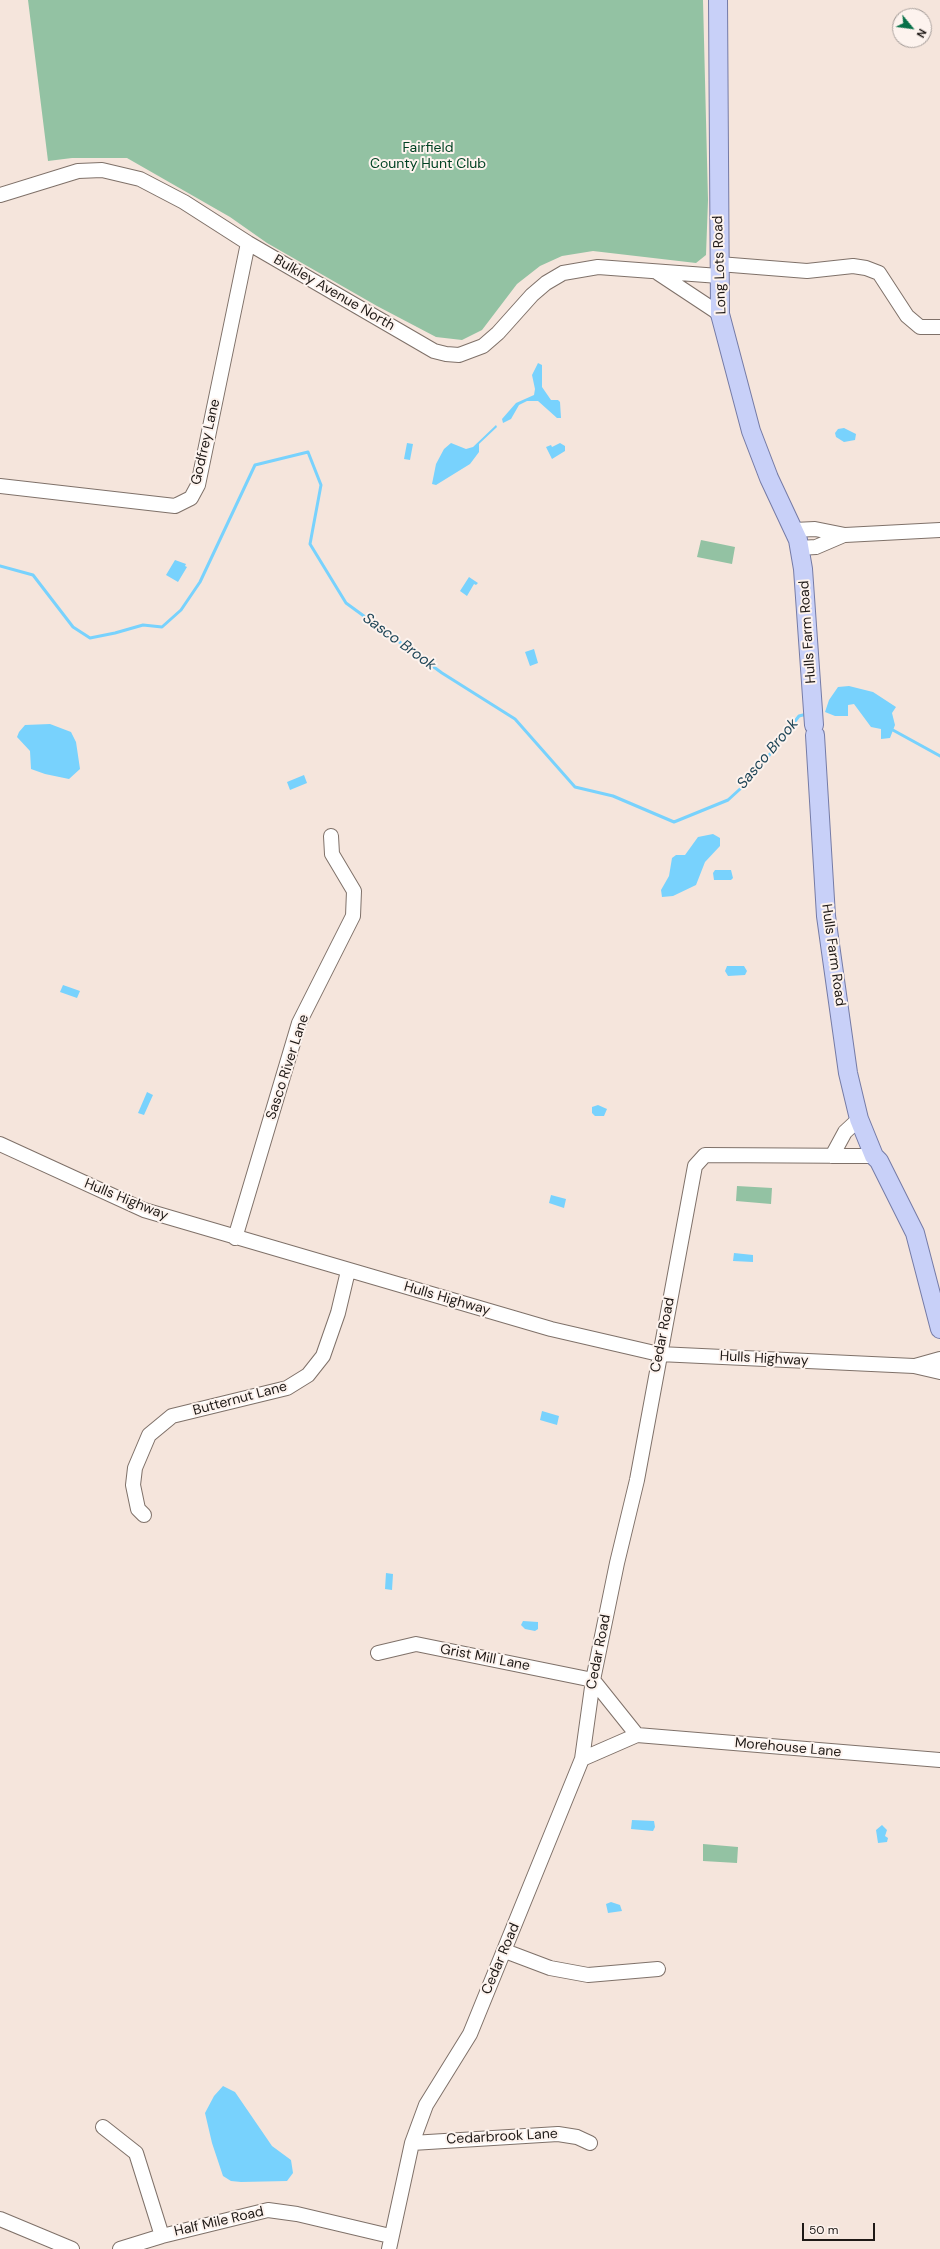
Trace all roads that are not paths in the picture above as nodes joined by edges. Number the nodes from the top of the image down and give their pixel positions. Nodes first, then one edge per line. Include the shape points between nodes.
1 (718, 0) edge
2 (0, 195) edge
3 (248, 243) junction
4 (719, 270) junction
5 (656, 272) junction
6 (720, 314) junction
7 (940, 327) edge
8 (0, 486) edge
9 (794, 530) junction
10 (940, 530) edge
11 (845, 535) junction
12 (800, 556) junction
13 (331, 836) dead end
14 (859, 1119) junction
15 (0, 1144) edge
16 (832, 1156) junction
17 (874, 1156) junction
18 (235, 1238) junction
19 (348, 1271) junction
20 (940, 1329) edge
21 (659, 1354) junction
22 (940, 1359) edge
23 (914, 1366) junction
24 (940, 1372) edge
25 (144, 1515) dead end
26 (378, 1653) dead end
27 (593, 1680) junction
28 (637, 1735) junction
29 (582, 1759) junction
30 (940, 1760) edge
31 (505, 1951) junction
32 (658, 1969) dead end
33 (103, 2127) dead end
34 (412, 2143) junction
35 (590, 2143) dead end
36 (0, 2219) edge
37 (162, 2236) junction
38 (389, 2243) edge
39 (72, 2249) edge
40 (120, 2249) edge

1 - 4 main road, Long Lots Road
2 - 3 street, Bulkley Avenue North via 78,172 102,170 124,174 140,179 184,202
3 - 5 street, Bulkley Avenue North via 434,351 459,355 483,346 532,295 563,273 598,267
3 - 8 street, Godfrey Lane via 198,484 191,498 175,506
4 - 5 street, Bulkley Avenue North
4 - 6 main road, Long Lots Road
4 - 7 street, Bulkley Avenue North via 807,271 853,266 866,268 879,273 907,316 920,327
5 - 6 street, Bulkley Avenue North
6 - 9 main road, Long Lots Road via 751,431 768,478
9 - 11 street via 815,529
9 - 12 main road, Long Lots Road
10 - 11 street
11 - 12 street
12 - 14 main road, Hulls Farm Road via 813,699 826,916 848,1073
13 - 18 street, Sasco River Lane via 332,854 354,891 353,916 300,1023
14 - 16 street via 845,1132
14 - 17 main road, Hulls Farm Road
15 - 18 street, Hulls Highway via 144,1210
16 - 17 street, Cedar Road
16 - 21 street, Cedar Road via 705,1155 695,1166
17 - 20 main road, Hulls Farm Road via 879,1161 915,1233
18 - 19 street, Hulls Highway
19 - 21 street, Hulls Highway via 551,1329
19 - 25 street, Butternut Lane via 338,1313 323,1356 308,1375 287,1388 172,1416 150,1435 135,1468 132,1484 138,1509
21 - 23 street, Hulls Highway
21 - 27 street, Cedar Road via 637,1480 616,1563
22 - 23 street, Hulls Highway
23 - 24 street, Hulls Highway
26 - 27 street, Grist Mill Lane via 416,1644
27 - 28 street
27 - 29 street, Cedar Road
28 - 29 street, Morehouse Lane
28 - 30 street, Morehouse Lane
29 - 31 street, Cedar Road
31 - 32 street via 550,1968 588,1975
31 - 34 street, Cedar Road via 470,2034 426,2105
33 - 37 street via 136,2153
34 - 35 street, Cedarbrook Lane via 558,2134 577,2137
34 - 38 street, Cedar Road
36 - 39 street
37 - 38 street, Half Mile Road via 268,2210 297,2214
37 - 40 street, Half Mile Road

